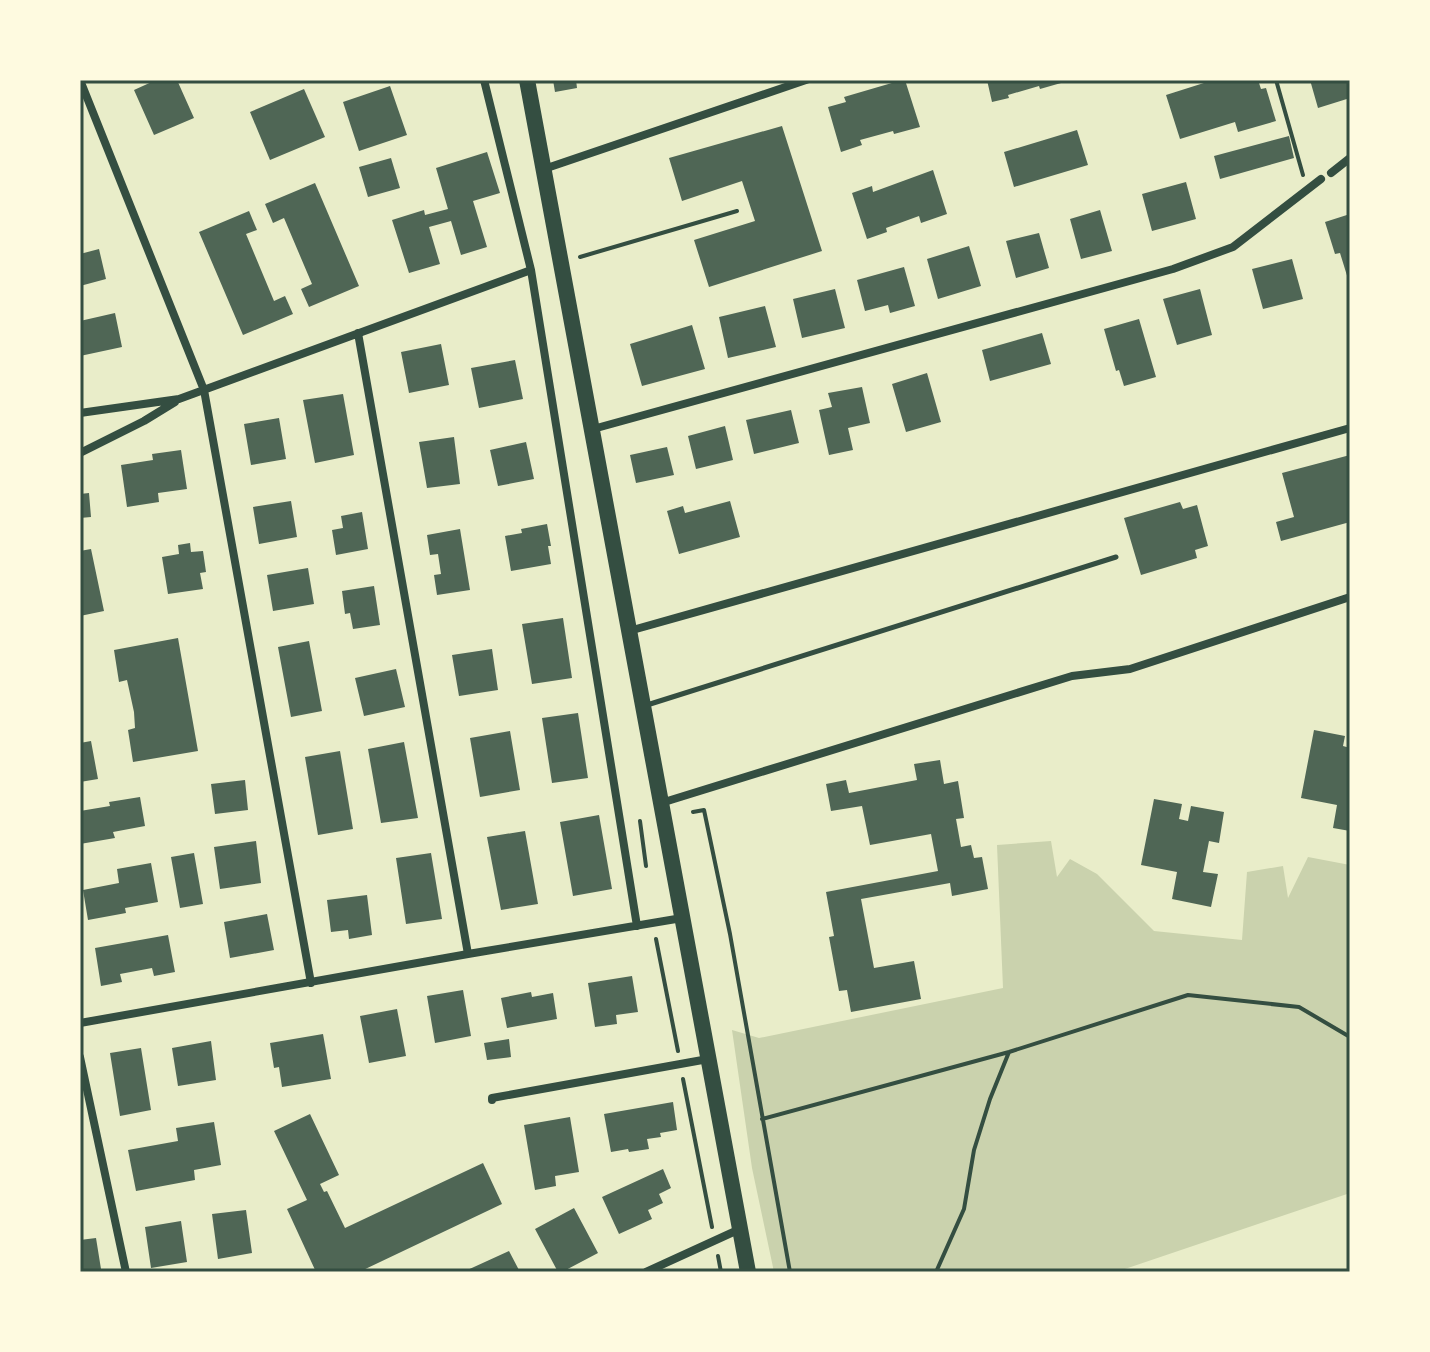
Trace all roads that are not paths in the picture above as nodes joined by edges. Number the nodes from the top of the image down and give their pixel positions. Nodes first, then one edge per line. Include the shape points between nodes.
1 (80, 80) edge
2 (484, 80) edge
3 (527, 80) edge
4 (806, 80) edge
5 (1350, 158) edge
6 (544, 169) junction
7 (1331, 173) dead end
8 (1321, 179) dead end
9 (531, 270) junction
10 (358, 333) junction
11 (204, 390) junction
12 (179, 399) junction
13 (80, 413) edge
14 (1350, 428) edge
15 (592, 429) junction
16 (80, 453) edge
17 (1116, 557) dead end
18 (1350, 597) edge
19 (629, 632) junction
20 (643, 707) junction
21 (662, 810) junction
22 (683, 918) junction
23 (637, 926) junction
24 (468, 954) junction
25 (311, 983) junction
26 (80, 1023) edge
27 (80, 1057) edge
28 (709, 1058) junction
29 (492, 1100) dead end
30 (740, 1229) junction
31 (126, 1272) edge
32 (646, 1272) edge
33 (748, 1272) edge

1 - 11 street
2 - 9 street
3 - 6 main road
4 - 6 street
5 - 7 street
6 - 15 main road
8 - 15 street via 1233,247 1173,269
9 - 10 street
9 - 23 street
10 - 11 street
10 - 24 street
11 - 12 street
11 - 25 street
12 - 13 street
12 - 16 street
14 - 19 street
15 - 19 main road
17 - 20 lane
18 - 21 street via 1130,669 1072,676
19 - 20 main road
20 - 21 main road
21 - 22 main road
22 - 23 street
22 - 28 main road
23 - 24 street
24 - 25 street
25 - 26 street
27 - 31 street
28 - 29 street
28 - 30 main road
30 - 32 street
30 - 33 main road

